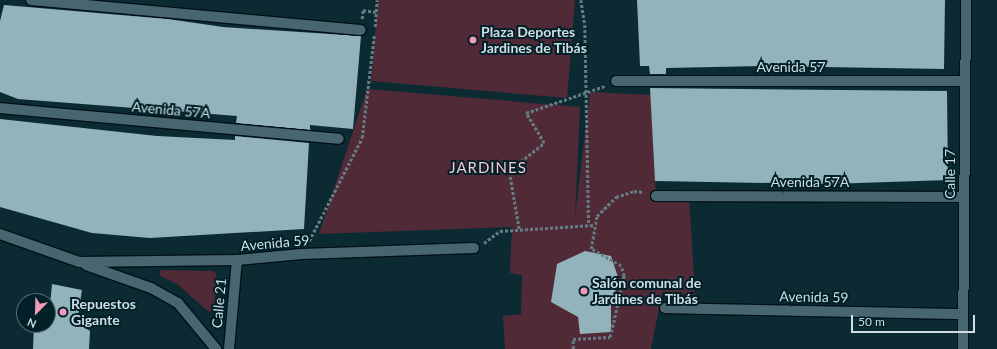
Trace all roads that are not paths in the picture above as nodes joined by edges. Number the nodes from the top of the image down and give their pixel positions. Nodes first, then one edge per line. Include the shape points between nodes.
1 (31, 0) edge
2 (966, 0) edge
3 (361, 30) dead end
4 (616, 81) road end
5 (965, 81) junction
6 (0, 108) edge
7 (339, 139) dead end
8 (656, 196) road end
9 (964, 197) junction
10 (0, 234) edge
11 (474, 248) road end
12 (237, 260) junction
13 (80, 262) junction
14 (665, 308) dead end
15 (963, 314) junction
16 (216, 349) edge
17 (229, 349) edge
18 (963, 349) edge

1 - 3 street
2 - 5 street, Calle 17
4 - 5 street, Avenida 57
5 - 9 street, Calle 17
6 - 7 street, Avenida 57A
8 - 9 street, Avenida 57A
9 - 15 street, Calle 17
10 - 13 street, Avenida 59
11 - 12 street, Avenida 59 via 302,254
12 - 13 street, Avenida 59
12 - 17 street, Calle 21
13 - 16 street, Avenida 59 via 151,288 178,303
14 - 15 street, Avenida 59
15 - 18 street, Calle 17

